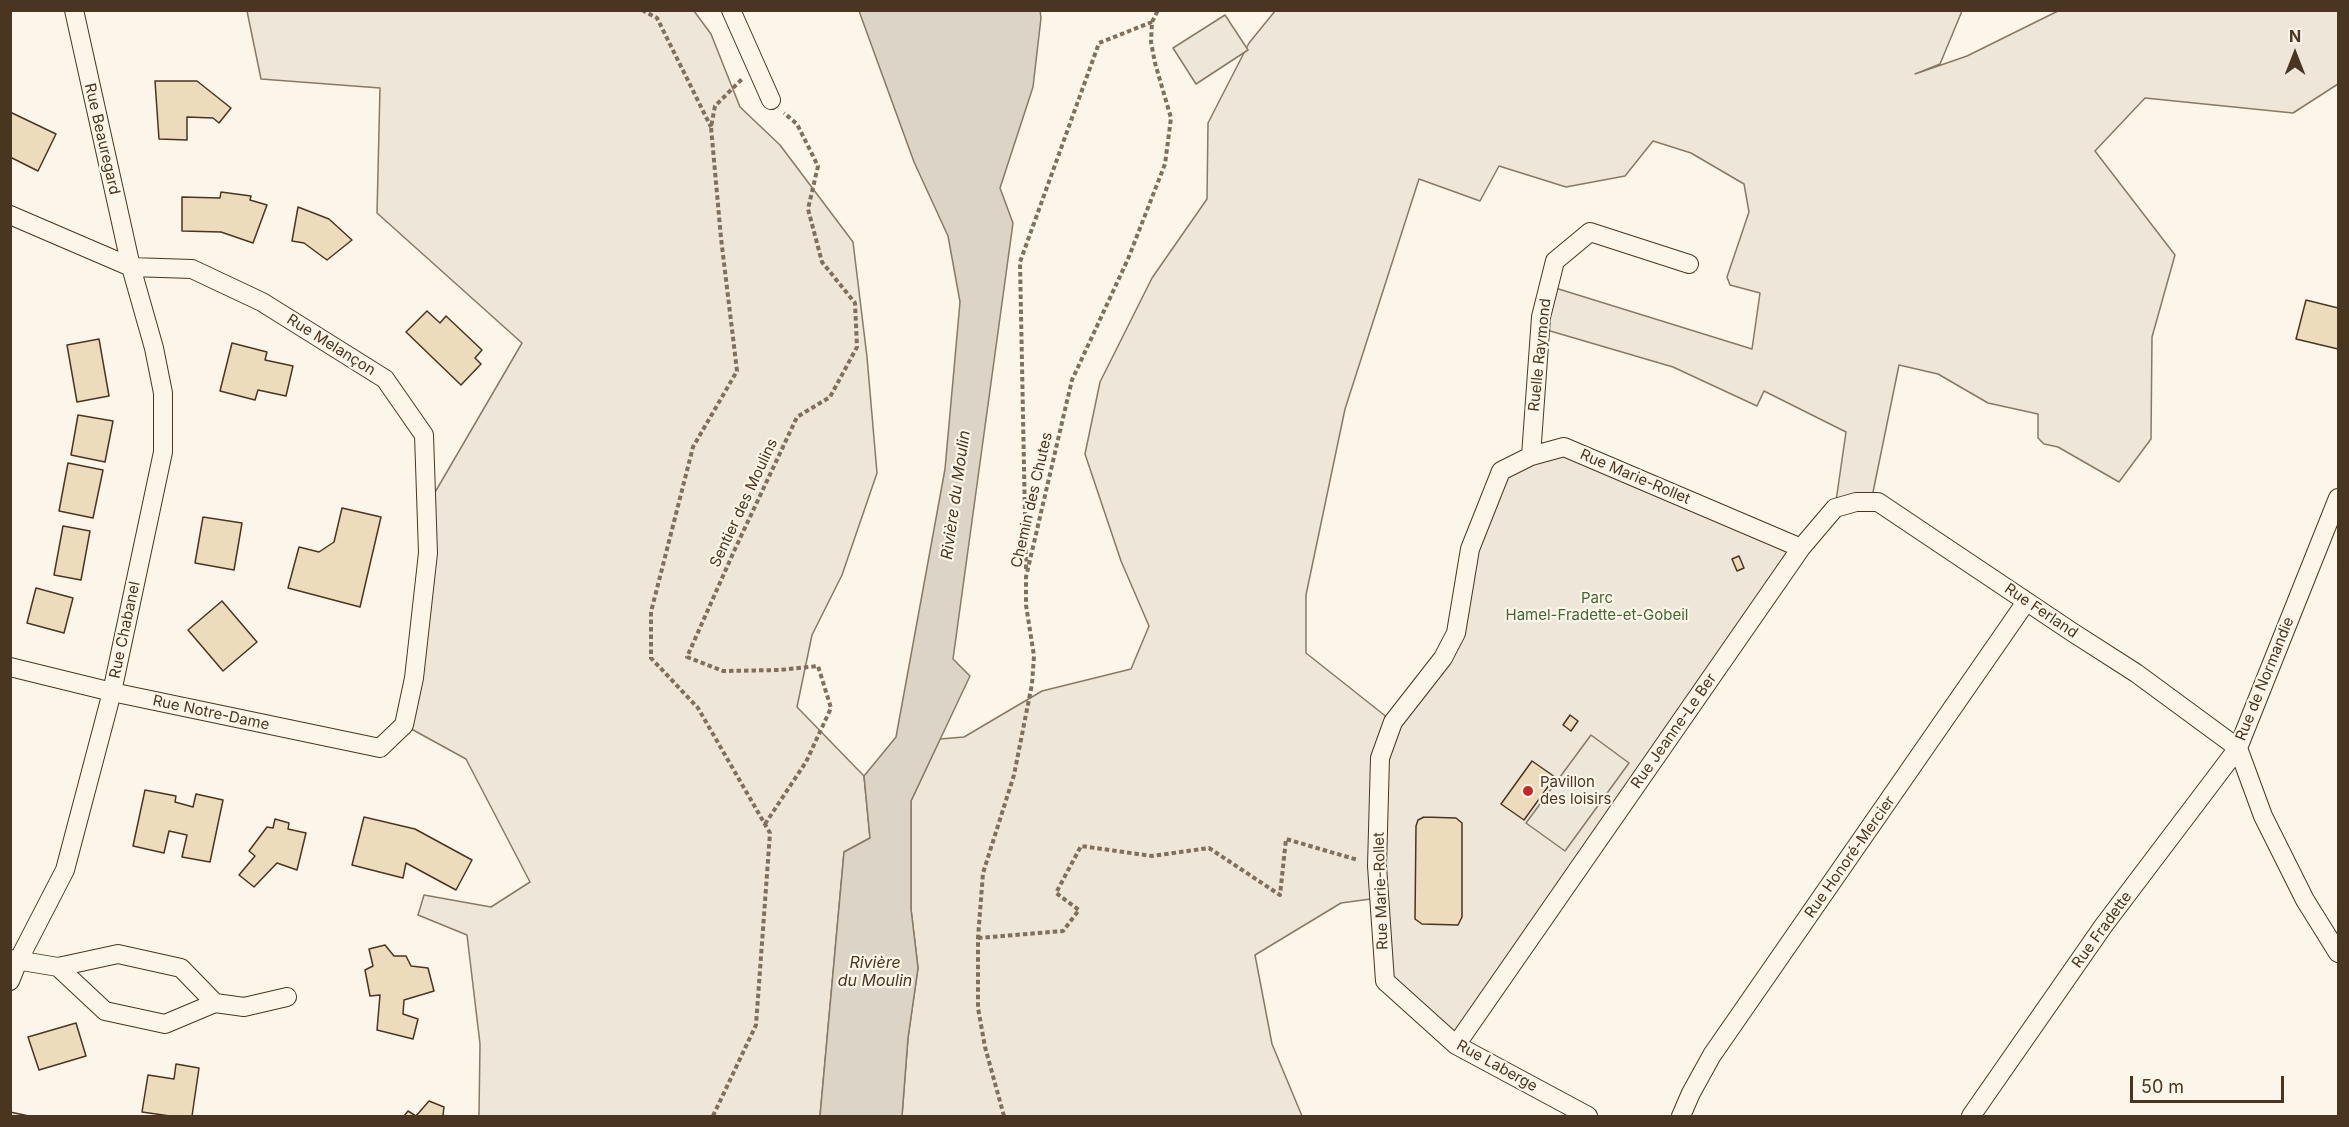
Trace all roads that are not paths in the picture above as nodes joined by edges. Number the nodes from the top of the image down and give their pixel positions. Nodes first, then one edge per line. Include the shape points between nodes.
1 (74, 10) edge
2 (731, 10) edge
3 (771, 100) road end
4 (10, 214) edge
5 (1689, 264) dead end
6 (131, 267) junction
7 (1531, 456) junction
8 (2338, 498) edge
9 (1835, 508) joint
10 (2334, 526) edge
11 (1801, 548) junction
12 (2026, 602) junction
13 (10, 667) edge
14 (112, 692) junction
15 (404, 725) joint
16 (2238, 748) junction
17 (2338, 953) edge
18 (14, 960) edge
19 (58, 967) junction
20 (10, 981) edge
21 (1385, 981) joint
22 (287, 997) dead end
23 (215, 1003) junction
24 (1456, 1045) junction
25 (1974, 1115) edge
26 (1588, 1116) edge
27 (1681, 1116) edge

1 - 6 street, Rue Beauregard
2 - 3 street
4 - 6 street, Rue Melançon
5 - 7 street, Ruelle Raymond via 1590,232 1555,261 1541,317
6 - 14 street, Rue Chabanel via 163,393 163,452
6 - 15 street, Rue Melançon via 192,269 262,302 385,379 424,435 428,553 414,678
7 - 11 street, Rue Marie-Rollet via 1564,447
7 - 21 street, Rue Marie-Rollet via 1501,471 1470,549 1456,633 1443,658 1393,722 1380,758 1377,866
8 - 10 street, Rue de Normandie
9 - 11 street, Rue Jeanne-Le Ber
9 - 12 street, Rue Ferland via 1856,502 1878,502
10 - 16 street, Rue de Normandie
11 - 24 street, Rue Jeanne-Le Ber
12 - 16 street, Rue Ferland via 2136,673
12 - 27 street, Rue Honoré-Mercier via 1712,1055
13 - 14 street, Rue Notre-Dame
14 - 15 street, Rue Notre-Dame via 380,748
14 - 18 street, Rue Chabanel via 65,870
16 - 17 street, Rue de Normandie via 2263,816 2305,900
16 - 25 street, Rue Fradette via 2104,925
18 - 19 street
18 - 20 street, Rue Chabanel
19 - 23 street via 118,954 181,968
19 - 23 street via 105,1011 165,1024
21 - 24 street, Rue Laberge
22 - 23 street via 244,1007
24 - 26 street, Rue Laberge

